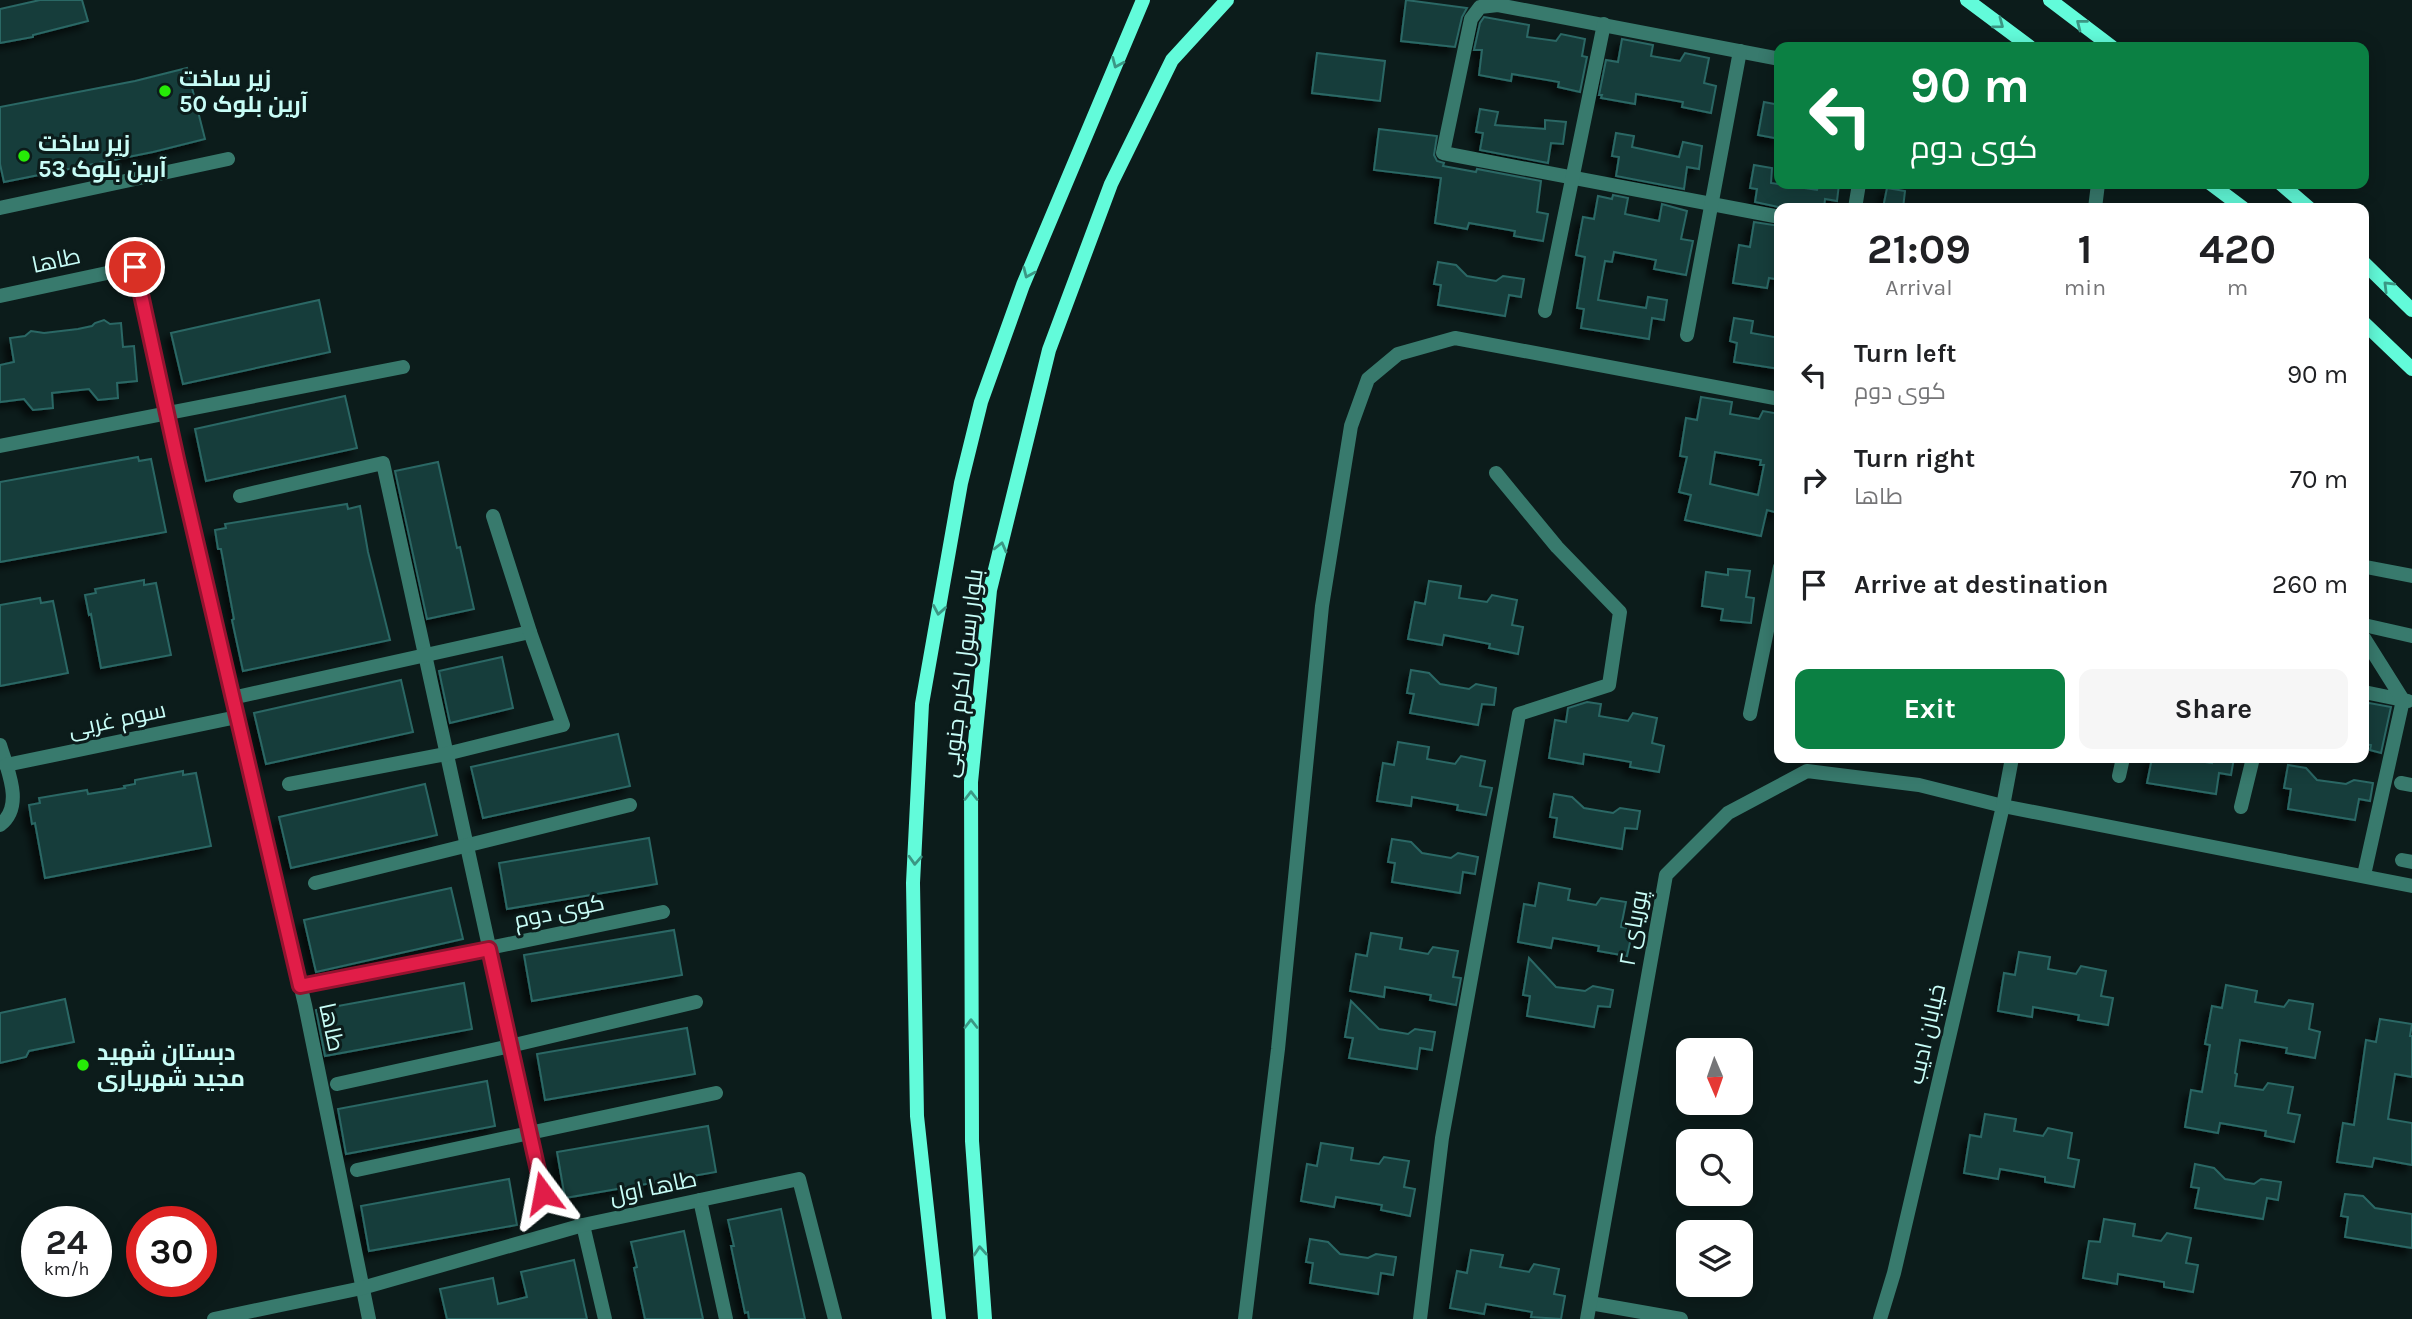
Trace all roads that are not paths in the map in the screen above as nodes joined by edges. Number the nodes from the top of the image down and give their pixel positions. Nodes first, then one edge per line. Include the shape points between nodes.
1 (1227, 0) edge
2 (1967, 0) edge
3 (2050, 0) edge
4 (1143, 2) edge
5 (1604, 24) junction
6 (2023, 42) edge
7 (2105, 42) edge
8 (1740, 51) junction
9 (1774, 58) edge
10 (228, 159) dead end
11 (1574, 179) junction
12 (2218, 189) edge
13 (2287, 189) edge
14 (2236, 203) edge
15 (2303, 203) edge
16 (1712, 205) junction
17 (0, 208) edge
18 (1774, 216) edge
19 (2369, 268) edge
20 (0, 296) edge
21 (2412, 310) edge
22 (1545, 311) dead end
23 (2369, 328) edge
24 (1687, 335) dead end
25 (403, 367) dead end
26 (2412, 369) edge
27 (1774, 398) edge
28 (166, 412) junction
29 (0, 446) edge
30 (1496, 473) dead end
31 (240, 496) dead end
32 (494, 516) dead end
33 (2369, 566) edge
34 (2412, 576) edge
35 (1774, 596) edge
36 (2369, 626) edge
37 (530, 632) junction
38 (2412, 636) edge
39 (2369, 645) edge
40 (425, 655) junction
41 (2369, 693) edge
42 (232, 698) junction
43 (2407, 701) edge
44 (1750, 714) dead end
45 (237, 717) junction
46 (0, 745) edge
47 (446, 754) junction
48 (2011, 763) edge
49 (2122, 763) edge
50 (2252, 763) edge
51 (6, 765) junction
52 (2119, 776) dead end
53 (289, 784) dead end
54 (630, 806) dead end
55 (2003, 806) junction
56 (2241, 807) dead end
57 (0, 825) edge
58 (467, 847) junction
59 (2364, 875) junction
60 (315, 883) dead end
61 (2412, 886) edge
62 (663, 912) dead end
63 (489, 949) junction
64 (300, 986) junction
65 (696, 1002) dead end
66 (510, 1046) junction
67 (337, 1084) dead end
68 (716, 1093) dead end
69 (529, 1133) junction
70 (357, 1170) dead end
71 (543, 1193) dead end
72 (700, 1200) junction
73 (583, 1225) junction
74 (362, 1289) junction
75 (1590, 1303) junction
76 (214, 1319) edge
77 (369, 1319) edge
78 (606, 1319) edge
79 (726, 1319) edge
80 (835, 1319) edge
81 (939, 1319) edge
82 (985, 1319) edge
83 (1245, 1319) edge
84 (1420, 1319) edge
85 (1587, 1319) edge
86 (1681, 1319) edge
87 (1880, 1319) edge

82 -> 1 main road, بلوار رسول اکرم جنوبی via 972,1142 971,782 990,590 1049,350 1111,184 1172,60
2 -> 6 main road
7 -> 3 main road
4 -> 81 main road, بلوار رسول اکرم جنوبی via 1023,285 981,402 961,484 922,704 914,883 917,1116
5 - 8 street
5 - 11 street
5 - 11 street via 1498,5 1480,7 1471,19 1443,153
8 - 9 street
8 - 16 street
10 - 17 street
11 - 16 street
11 - 22 street
12 - 14 main road
13 - 15 main road
16 - 18 street
16 - 24 street
21 -> 19 main road
20 - 28 street, طاها via 135,267
23 - 26 main road
25 - 28 street
27 - 83 street via 1455,338 1398,354 1368,379 1351,426 1322,606 1278,1049
28 - 29 street
28 - 42 street, طاها
30 - 84 street via 1557,547 1620,612 1609,685 1519,714 1442,1138
31 - 40 street via 383,463
32 - 37 street
33 - 34 street
35 - 44 street
36 - 38 street
37 - 40 street
37 - 47 street via 563,725
39 - 43 street
40 - 42 street
40 - 47 street
41 - 43 street
42 - 45 street, طاها
43 - 59 street
45 - 51 street, سوم غربی
45 - 64 street, طاها
46 - 51 street
47 - 53 street
47 - 58 street
48 - 55 street, خیابان ادیب
49 - 52 street
50 - 56 street
51 - 57 street via 14,796
54 - 58 street
55 - 59 street, پوریای ۲
55 - 75 street, پوریای ۲ via 1919,785 1807,771 1728,813 1666,875
55 - 87 street, خیابان ادیب
58 - 60 street
58 - 63 street
59 - 61 street, پوریای ۲
62 - 63 street, کوی دوم
63 - 64 street, کوی دوم
63 - 66 street
64 - 74 street, طاها
65 - 66 street
66 - 67 street
66 - 69 street
68 - 69 street
69 - 70 street
69 - 71 street
72 - 73 street, طاها اول
72 - 79 street
72 - 80 street, طاها اول via 799,1179
73 - 74 street, طاها اول
73 - 78 street
74 - 76 street, طاها اول
74 - 77 street, طاها
75 - 85 street, پوریای ۲
75 - 86 street

